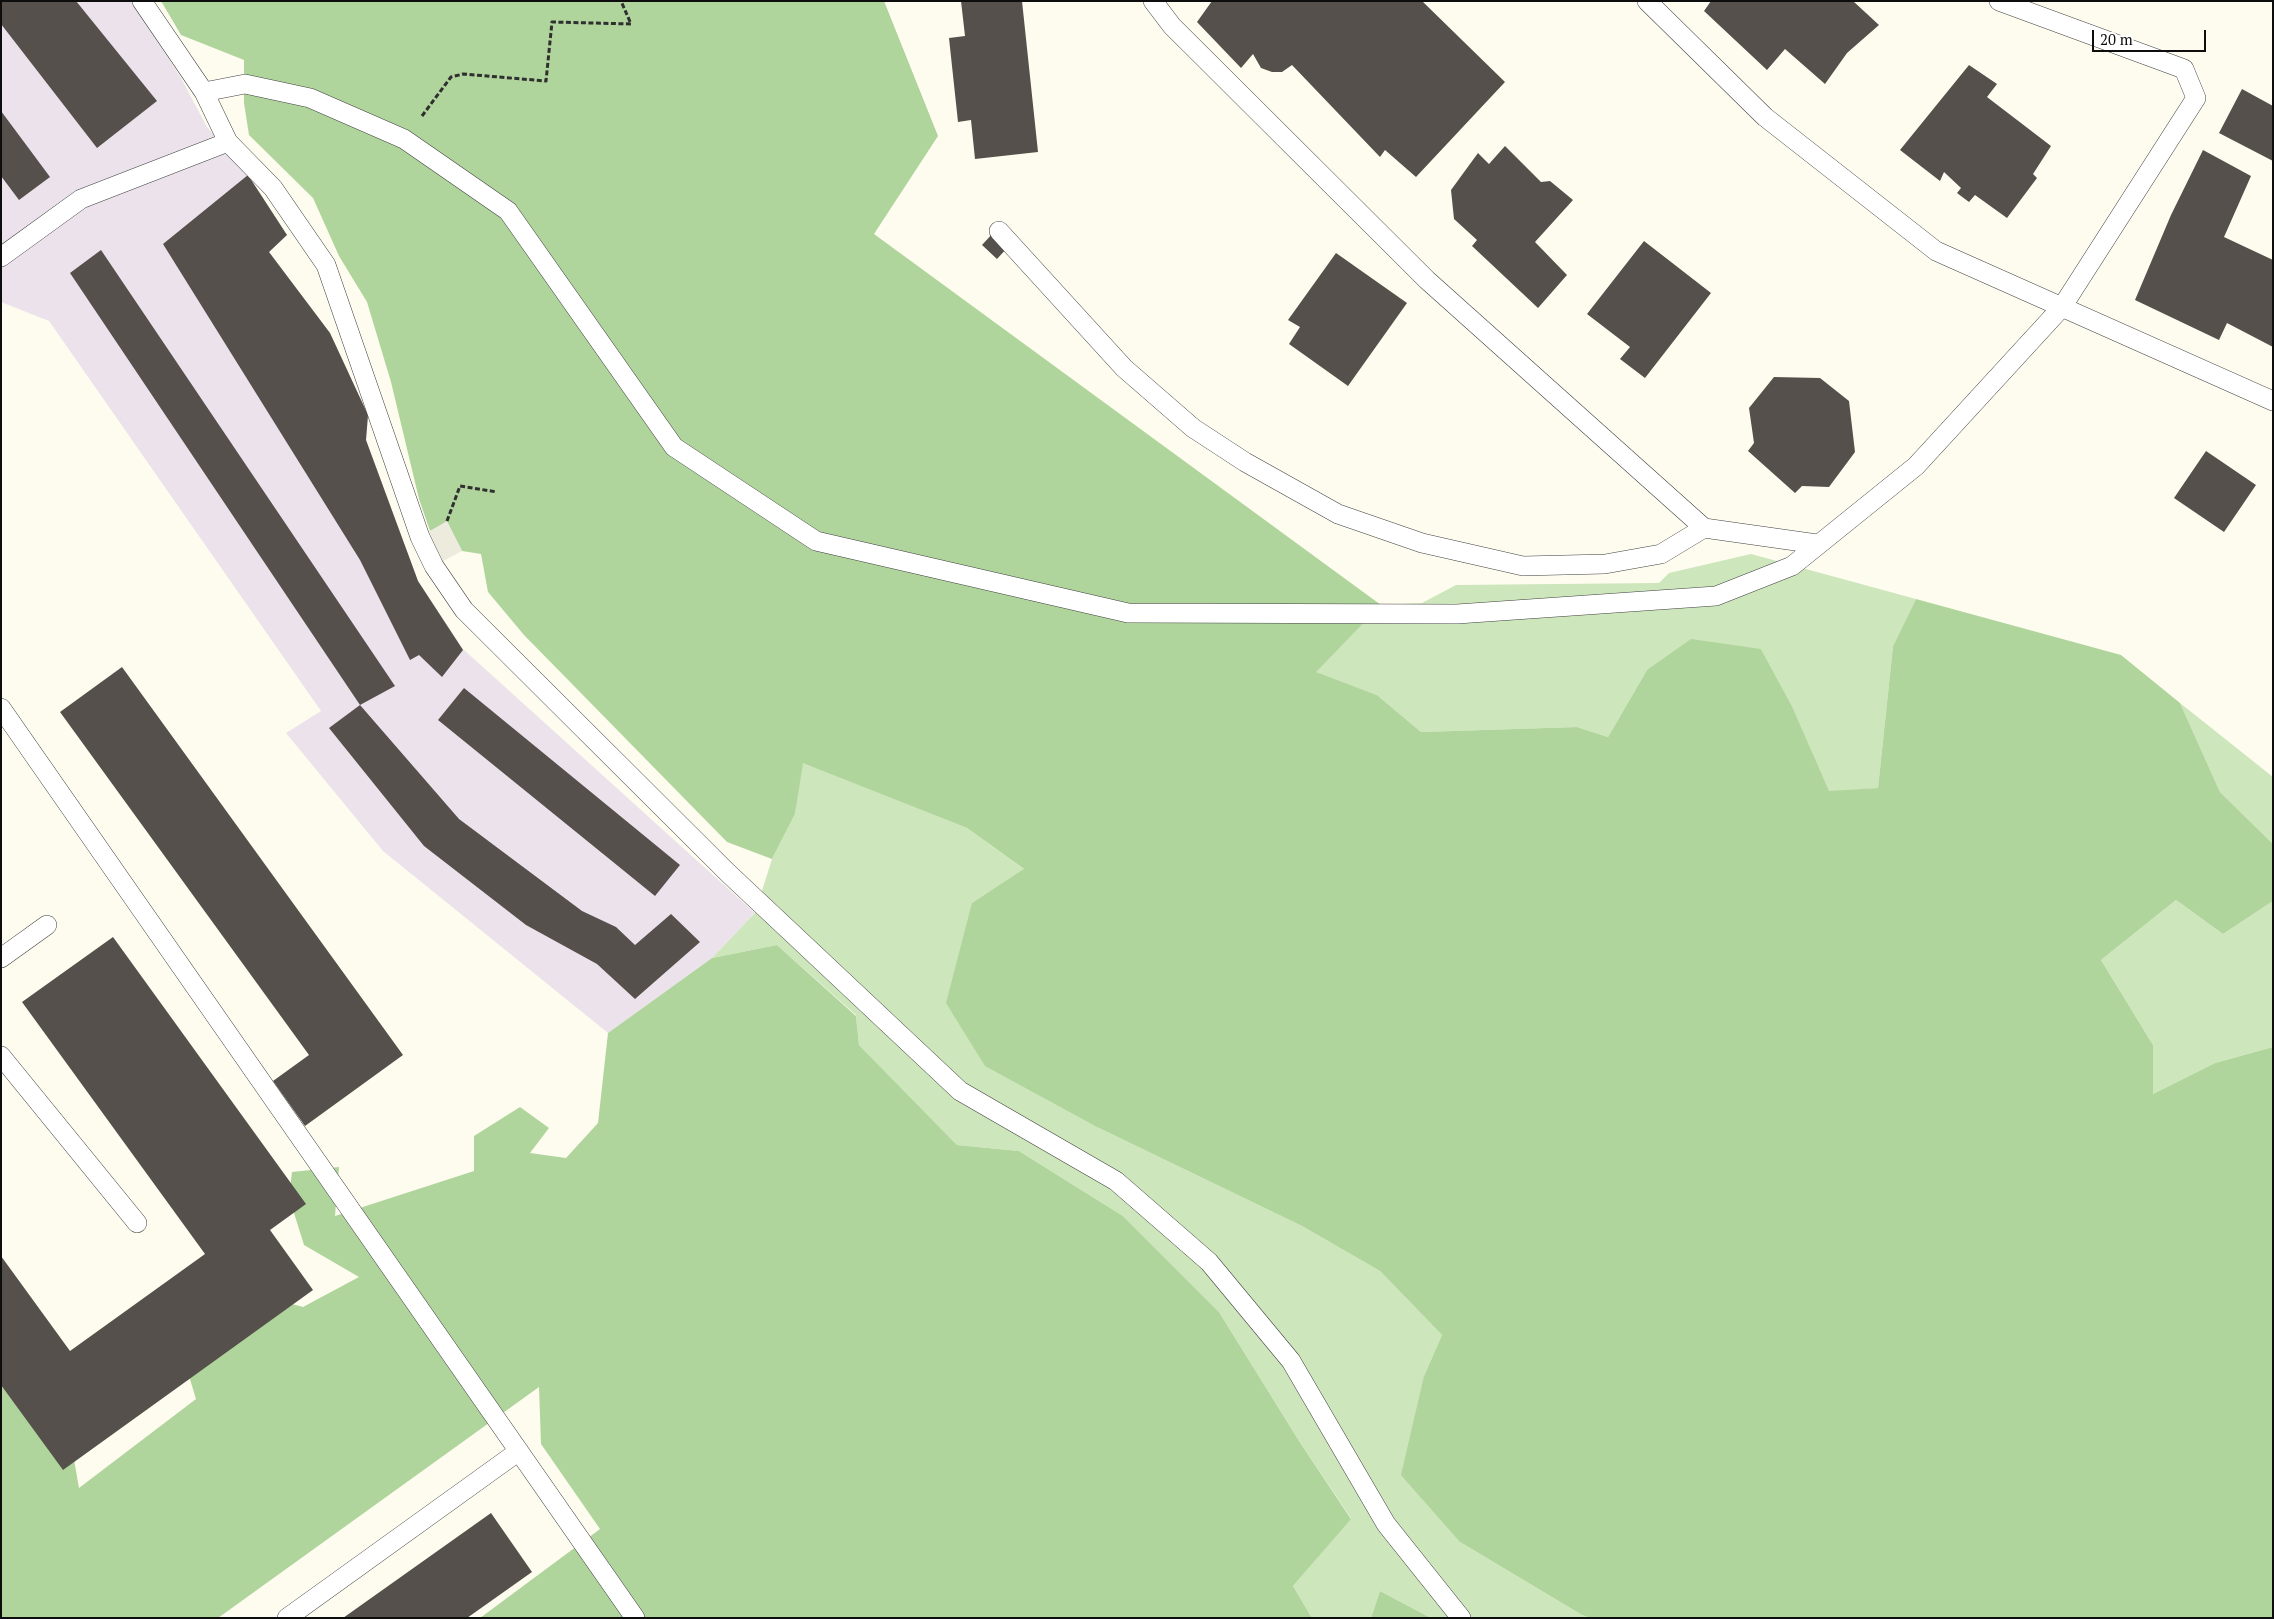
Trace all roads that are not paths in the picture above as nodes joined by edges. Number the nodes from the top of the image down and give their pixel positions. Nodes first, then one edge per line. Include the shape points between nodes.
1 (142, 1) edge
2 (1152, 1) edge
3 (1648, 1) edge
4 (1999, 1) edge
5 (204, 92) junction
6 (228, 142) junction
7 (999, 232) dead end
8 (1, 257) edge
9 (2062, 307) junction
10 (2273, 401) edge
11 (1704, 528) junction
12 (1817, 544) junction
13 (2, 712) edge
14 (47, 926) dead end
15 (1, 958) edge
16 (1, 1056) edge
17 (137, 1223) dead end
18 (519, 1451) junction
19 (287, 1618) edge
20 (634, 1618) edge
21 (1460, 1618) edge

1 - 5 lane
2 - 11 lane via 1172,26 1427,280
3 - 9 lane via 1765,117 1936,250
4 - 9 lane via 2184,69 2196,98
5 - 6 lane
5 - 12 lane via 245,84 310,98 404,139 508,210 674,447 816,541 1128,613 1447,614 1716,596 1792,566
6 - 8 lane via 80,198
6 - 21 lane via 273,188 326,265 420,537 434,566 464,610 728,873 960,1091 1116,1181 1209,1262 1291,1361 1386,1524
7 - 11 lane via 1124,368 1193,428 1245,462 1338,514 1422,543 1523,566 1605,564 1661,554
9 - 10 lane
9 - 12 lane via 1916,466
11 - 12 lane
13 - 18 lane
14 - 15 lane
16 - 17 lane
18 - 19 lane
18 - 20 lane

